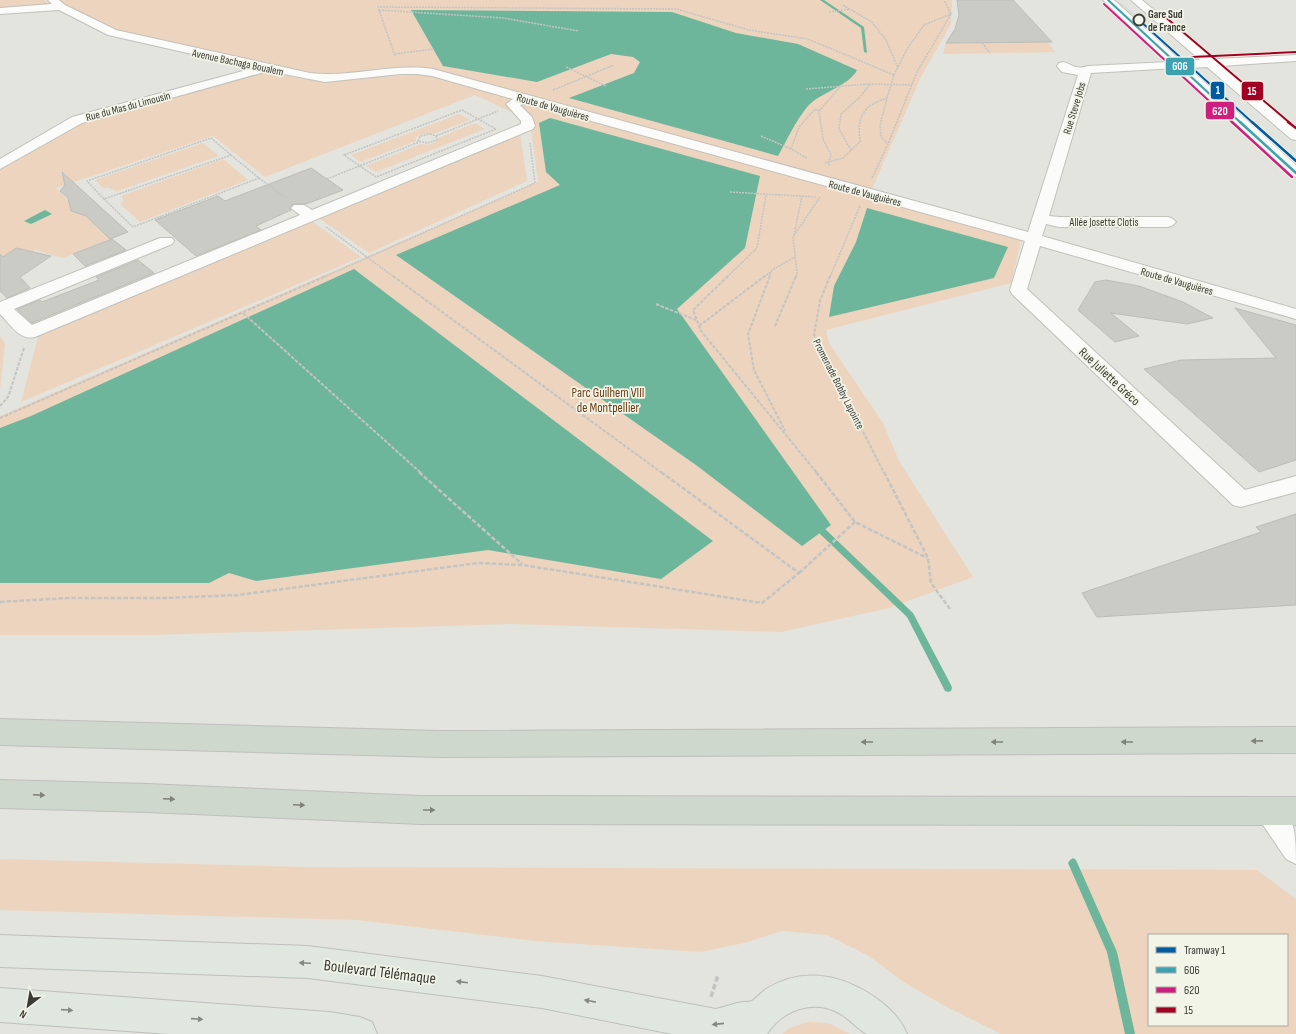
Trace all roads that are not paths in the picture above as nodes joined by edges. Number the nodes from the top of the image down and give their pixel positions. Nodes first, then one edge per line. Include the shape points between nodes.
1 (1108, 0) edge
2 (1136, 0) edge
3 (57, 3) edge
4 (0, 11) edge
5 (1296, 58) edge
6 (1209, 62) junction
7 (1178, 64) junction
8 (1063, 66) dead end
9 (266, 68) junction
10 (433, 73) joint
11 (1085, 73) junction
12 (518, 102) junction
13 (1296, 136) edge
14 (0, 165) edge
15 (1296, 173) edge
16 (297, 207) road end
17 (311, 216) junction
18 (1041, 219) junction
19 (1168, 222) dead end
20 (1034, 239) junction
21 (166, 241) dead end
22 (2, 305) edge
23 (1296, 314) edge
24 (1296, 484) edge
25 (0, 732) edge
26 (1296, 740) edge
27 (0, 794) edge
28 (1284, 812) edge
29 (1296, 849) edge
30 (0, 951) edge
31 (0, 1005) edge
32 (752, 1026) edge
33 (360, 1034) edge
34 (890, 1034) edge

1 - 7 street
2 - 6 street
3 - 4 street
3 - 9 street, Avenue Bachaga Boualem via 112,33
5 - 6 street, Rue Steve Jobs
6 - 7 street, Rue Steve Jobs
6 - 13 street
7 - 11 street, Rue Steve Jobs via 1093,69
7 - 15 street
8 - 11 street
9 - 10 street, Avenue Bachaga Boualem via 323,79 400,70
9 - 14 street, Rue du Mas du Limousin via 77,120
10 - 12 street, Route de Vauguières
11 - 18 street, Rue Steve Jobs
12 - 17 street via 528,126
12 - 20 street, Route de Vauguières
16 - 17 street
17 - 22 street via 29,333
18 - 19 street, Allée Josette Clotis via 1059,222
18 - 20 street, Rue Steve Jobs
20 - 23 street, Route de Vauguières
20 - 24 street, Rue Juliette Gréco via 1018,290 1241,499
21 - 22 street
26 -> 25 highway via 440,744
27 -> 28 highway via 420,810
28 - 29 street
32 -> 30 main road, Boulevard Télémaque via 740,1019 716,1026 542,992 308,962
31 -> 33 main road via 329,1029
32 - 34 main road via 775,1001 797,992 821,991 846,998 869,1013

